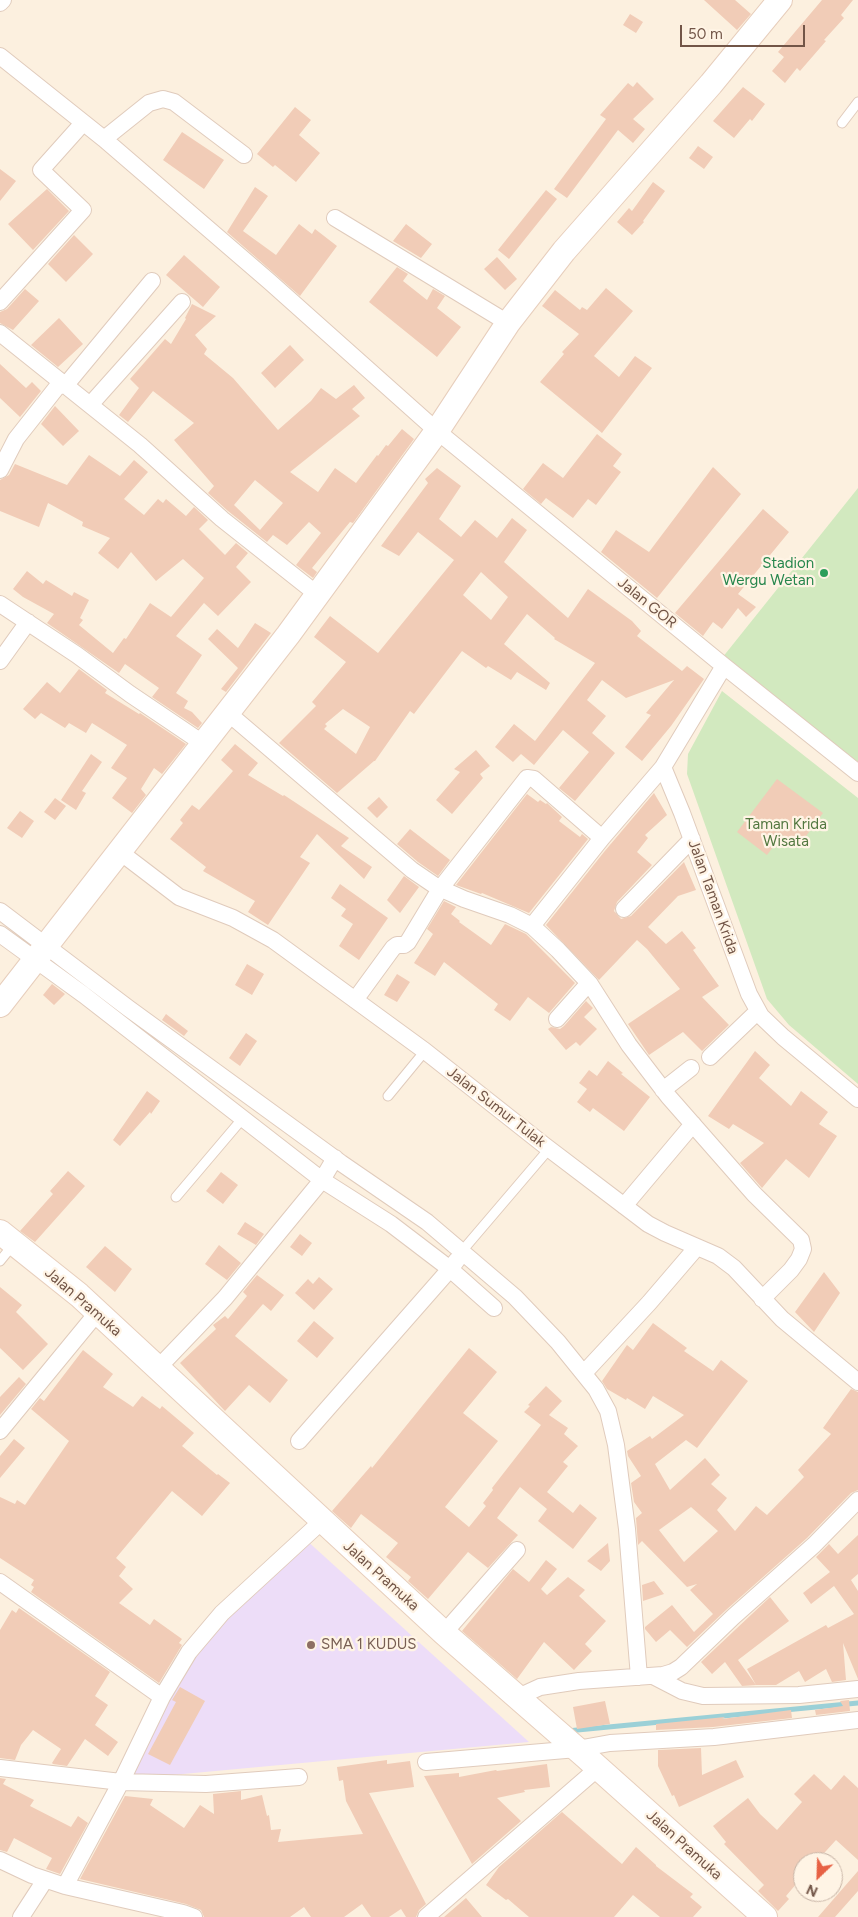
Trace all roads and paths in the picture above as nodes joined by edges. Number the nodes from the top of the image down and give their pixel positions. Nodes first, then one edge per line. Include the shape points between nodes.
1 (3, 0) edge
2 (780, 0) edge
3 (0, 3) edge
4 (0, 56) edge
5 (858, 102) edge
6 (83, 123) junction
7 (842, 123) dead end
8 (104, 139) junction
9 (244, 155) dead end
10 (335, 218) dead end
11 (152, 281) dead end
12 (0, 302) edge
13 (182, 302) dead end
14 (508, 323) junction
15 (0, 333) edge
16 (63, 384) junction
17 (90, 405) junction
18 (437, 431) junction
19 (0, 470) edge
20 (318, 595) junction
21 (0, 604) edge
22 (28, 622) junction
23 (0, 661) edge
24 (724, 666) junction
25 (228, 713) junction
26 (204, 744) junction
27 (663, 767) junction
28 (858, 773) edge
29 (602, 838) junction
30 (692, 839) junction
31 (120, 852) junction
32 (440, 888) junction
33 (624, 909) dead end
34 (0, 911) edge
35 (532, 926) junction
36 (0, 934) edge
37 (42, 953) junction
38 (589, 983) junction
39 (355, 1000) junction
40 (0, 1005) edge
41 (758, 1011) junction
42 (557, 1019) dead end
43 (425, 1051) junction
44 (710, 1057) dead end
45 (691, 1068) dead end
46 (664, 1090) junction
47 (388, 1096) dead end
48 (858, 1099) edge
49 (243, 1118) junction
50 (693, 1124) junction
51 (549, 1149) junction
52 (328, 1168) junction
53 (176, 1197) dead end
54 (624, 1206) junction
55 (5, 1245) edge
56 (697, 1246) junction
57 (456, 1260) junction
58 (762, 1299) junction
59 (494, 1308) dead end
60 (96, 1313) junction
61 (158, 1368) junction
62 (584, 1373) junction
63 (858, 1382) edge
64 (0, 1431) edge
65 (299, 1442) dead end
66 (858, 1500) edge
67 (322, 1521) junction
68 (517, 1550) dead end
69 (0, 1582) edge
70 (444, 1633) junction
71 (642, 1677) junction
72 (858, 1689) edge
73 (162, 1697) junction
74 (516, 1698) junction
75 (858, 1720) edge
76 (577, 1749) junction
77 (426, 1762) dead end
78 (0, 1768) edge
79 (598, 1768) junction
80 (299, 1776) dead end
81 (121, 1782) junction
82 (0, 1860) edge
83 (45, 1880) junction
84 (66, 1886) junction
85 (185, 1916) edge
86 (21, 1917) edge
87 (426, 1917) edge
88 (765, 1917) edge

1 - 3 street
2 - 14 street via 564,251
4 - 6 street, Jalan GOR
5 - 7 lane
6 - 8 street, Jalan GOR
6 - 12 street via 41,170 83,210
8 - 9 street via 149,103 163,99 174,102
8 - 18 street, Jalan GOR
10 - 14 street
11 - 16 street
13 - 17 street
14 - 18 street
15 - 16 street
16 - 17 street
16 - 19 street via 16,439
17 - 20 street via 222,519
18 - 20 street
18 - 24 street, Jalan GOR
20 - 25 street
21 - 22 street
22 - 23 street
22 - 26 street
24 - 27 street
24 - 28 street, Jalan GOR
25 - 26 street
25 - 32 street via 412,870
26 - 31 street
27 - 29 street
27 - 30 street, Jalan Taman Krida
29 - 32 street via 529,777
29 - 35 street
30 - 33 street
30 - 41 street, Jalan Taman Krida
31 - 37 street
31 - 39 street, Jalan Sumur Tulak via 179,897 232,918 273,940
32 - 35 street
32 - 39 street via 408,942 393,948
34 - 37 street
35 - 38 street
36 - 37 street
37 - 40 street
37 - 49 street
37 - 52 street via 128,1008
38 - 42 street
38 - 46 street via 628,1045
39 - 43 street, Jalan Sumur Tulak
41 - 44 street
41 - 48 street, Jalan Taman Krida via 783,1037
43 - 47 lane
43 - 51 street, Jalan Sumur Tulak
45 - 46 street
46 - 50 street
49 - 52 street
49 - 53 lane
50 - 54 street
50 - 58 street via 754,1194 801,1240 803,1249 799,1259
51 - 54 street, Jalan Sumur Tulak
51 - 57 lane
52 - 57 street via 391,1224
52 - 57 street via 427,1222
52 - 61 street via 225,1298
54 - 56 street, Jalan Sumur Tulak via 648,1224
55 - 60 street, Jalan Pramuka via 79,1295
56 - 58 street, Jalan Sumur Tulak via 734,1268
56 - 62 street
57 - 59 street
57 - 62 street via 515,1297
57 - 65 street
58 - 63 street, Jalan Sumur Tulak
60 - 61 street, Jalan Pramuka
60 - 64 street
61 - 67 street, Jalan Pramuka
62 - 71 street via 608,1411 616,1445
66 - 71 street via 814,1545 681,1667 668,1674
67 - 70 street, Jalan Pramuka
67 - 73 street via 222,1613 189,1652
68 - 70 street
69 - 73 street
70 - 74 street, Jalan Pramuka
71 - 72 street via 703,1696
71 - 74 street via 540,1687
73 - 81 street
74 - 76 street, Jalan Pramuka
75 - 76 street via 714,1738 644,1740
76 - 77 street
76 - 79 street, Jalan Pramuka
78 - 81 street
79 - 87 street
79 - 88 street, Jalan Pramuka
80 - 81 street via 206,1784
81 - 84 street
82 - 83 street
83 - 84 street
83 - 86 street
84 - 85 street

